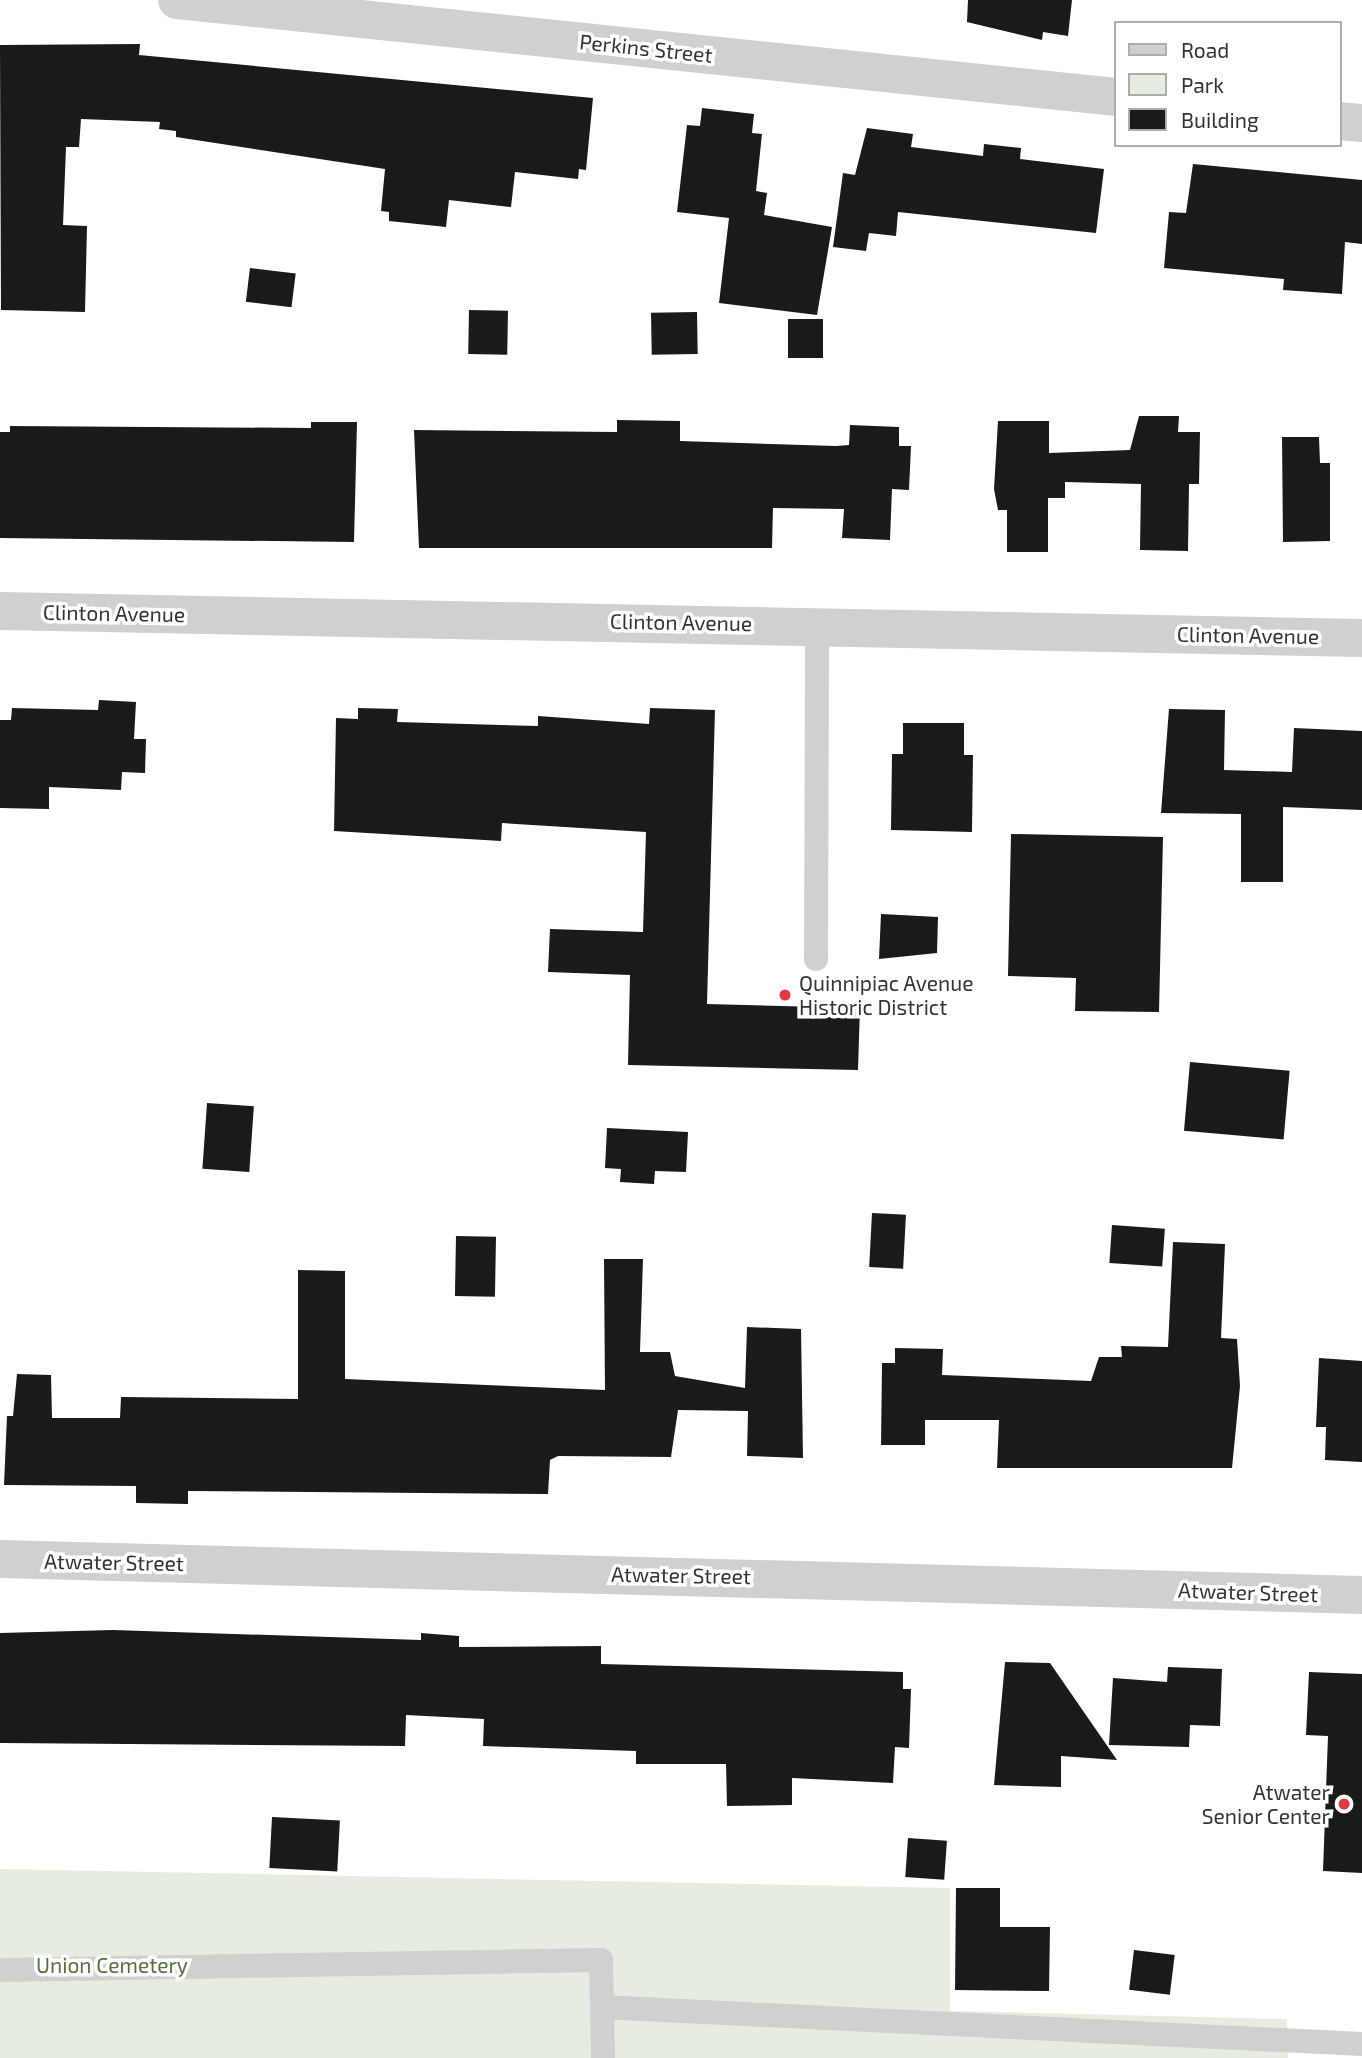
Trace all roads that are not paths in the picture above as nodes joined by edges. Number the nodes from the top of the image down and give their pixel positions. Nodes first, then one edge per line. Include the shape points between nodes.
1 (177, 0) edge
2 (1114, 97) edge
3 (1341, 121) edge
4 (1362, 123) edge
5 (0, 611) edge
6 (817, 625) junction
7 (1362, 638) edge
8 (816, 959) dead end
9 (0, 1559) edge
10 (1362, 1595) edge
11 (0, 1970) edge
12 (602, 2007) junction
13 (1362, 2044) edge
14 (1265, 2048) edge
15 (603, 2058) edge

1 - 2 street, Perkins Street
3 - 4 street
5 - 6 street, Clinton Avenue
6 - 7 street, Clinton Avenue
6 - 8 lane
9 - 10 street, Atwater Street
11 - 12 lane via 601,1960
12 - 14 lane
12 - 15 lane
13 - 14 lane

